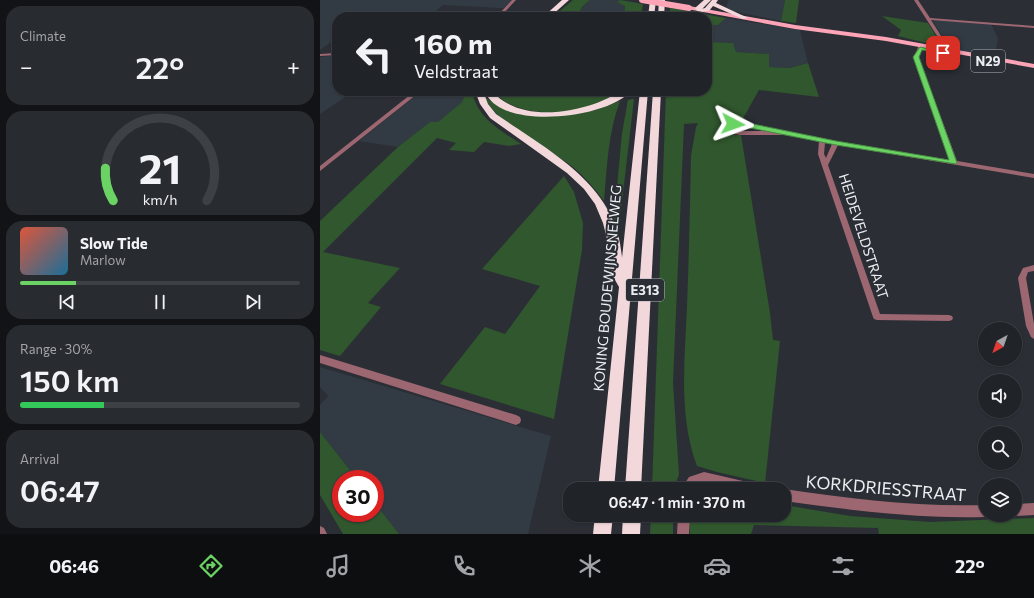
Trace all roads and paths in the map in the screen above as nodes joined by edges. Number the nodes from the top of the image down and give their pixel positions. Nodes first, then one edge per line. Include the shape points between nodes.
1 (514, 0) edge
2 (556, 0) edge
3 (566, 0) edge
4 (642, 0) edge
5 (653, 0) edge
6 (662, 0) edge
7 (916, 0) edge
8 (712, 1) edge
9 (702, 10) junction
10 (503, 12) edge
11 (543, 12) edge
12 (552, 12) edge
13 (652, 12) edge
14 (661, 12) edge
15 (743, 18) junction
16 (929, 19) junction
17 (1034, 27) edge
18 (921, 47) junction
19 (943, 51) junction
20 (332, 54) edge
21 (320, 55) edge
22 (1034, 68) edge
23 (412, 96) edge
24 (481, 96) edge
25 (492, 96) edge
26 (619, 96) edge
27 (644, 96) edge
28 (657, 96) edge
29 (786, 133) junction
30 (823, 140) junction
31 (836, 143) junction
32 (954, 163) junction
33 (826, 164) junction
34 (320, 169) edge
35 (1034, 176) edge
36 (1034, 268) edge
37 (625, 287) junction
38 (949, 318) dead end
39 (1034, 335) edge
40 (320, 359) edge
41 (516, 420) dead end
42 (607, 482) edge
43 (634, 482) edge
44 (692, 482) edge
45 (726, 482) edge
46 (791, 497) edge
47 (1034, 509) edge
48 (1022, 510) edge
49 (978, 511) edge
50 (603, 522) edge
51 (632, 522) edge
52 (684, 522) edge
53 (602, 534) edge
54 (631, 534) edge
55 (684, 534) edge

1 - 10 street
2 - 11 highway
3 - 12 highway
4 - 9 main road, N29, bridge
5 - 13 highway
6 - 14 highway
7 - 16 street
8 - 9 highway
8 - 15 highway
9 - 15 main road, N29
15 - 18 main road, N29
16 - 17 street
16 - 19 street via 943,42
18 - 19 main road, N29
18 - 32 street via 916,57
19 - 22 main road, N29
20 - 21 street
23 - 34 street
24 - 37 highway via 493,116 570,171 594,196 609,223 616,251 617,273
25 - 26 highway via 506,107 529,113 550,114 592,109
27 - 37 highway, KONING BOUDEWIJNSNELWEG / E313
28 - 43 highway, E313
29 - 29 street via 740,133 734,132 731,128 733,124 738,123
29 - 30 street
30 - 31 street
30 - 33 street via 821,154
31 - 32 street
31 - 33 street
32 - 35 street
33 - 38 street, HEIDEVELDSTRAAT via 877,317
36 - 39 street via 1026,269 1022,278 1030,326
37 - 42 highway, KONING BOUDEWIJNSNELWEG / E313
40 - 41 street
44 - 45 street via 704,477
46 - 49 street, KORKDRIESSTRAAT via 870,507
47 - 48 street
50 - 53 highway
51 - 54 highway
52 - 55 street

